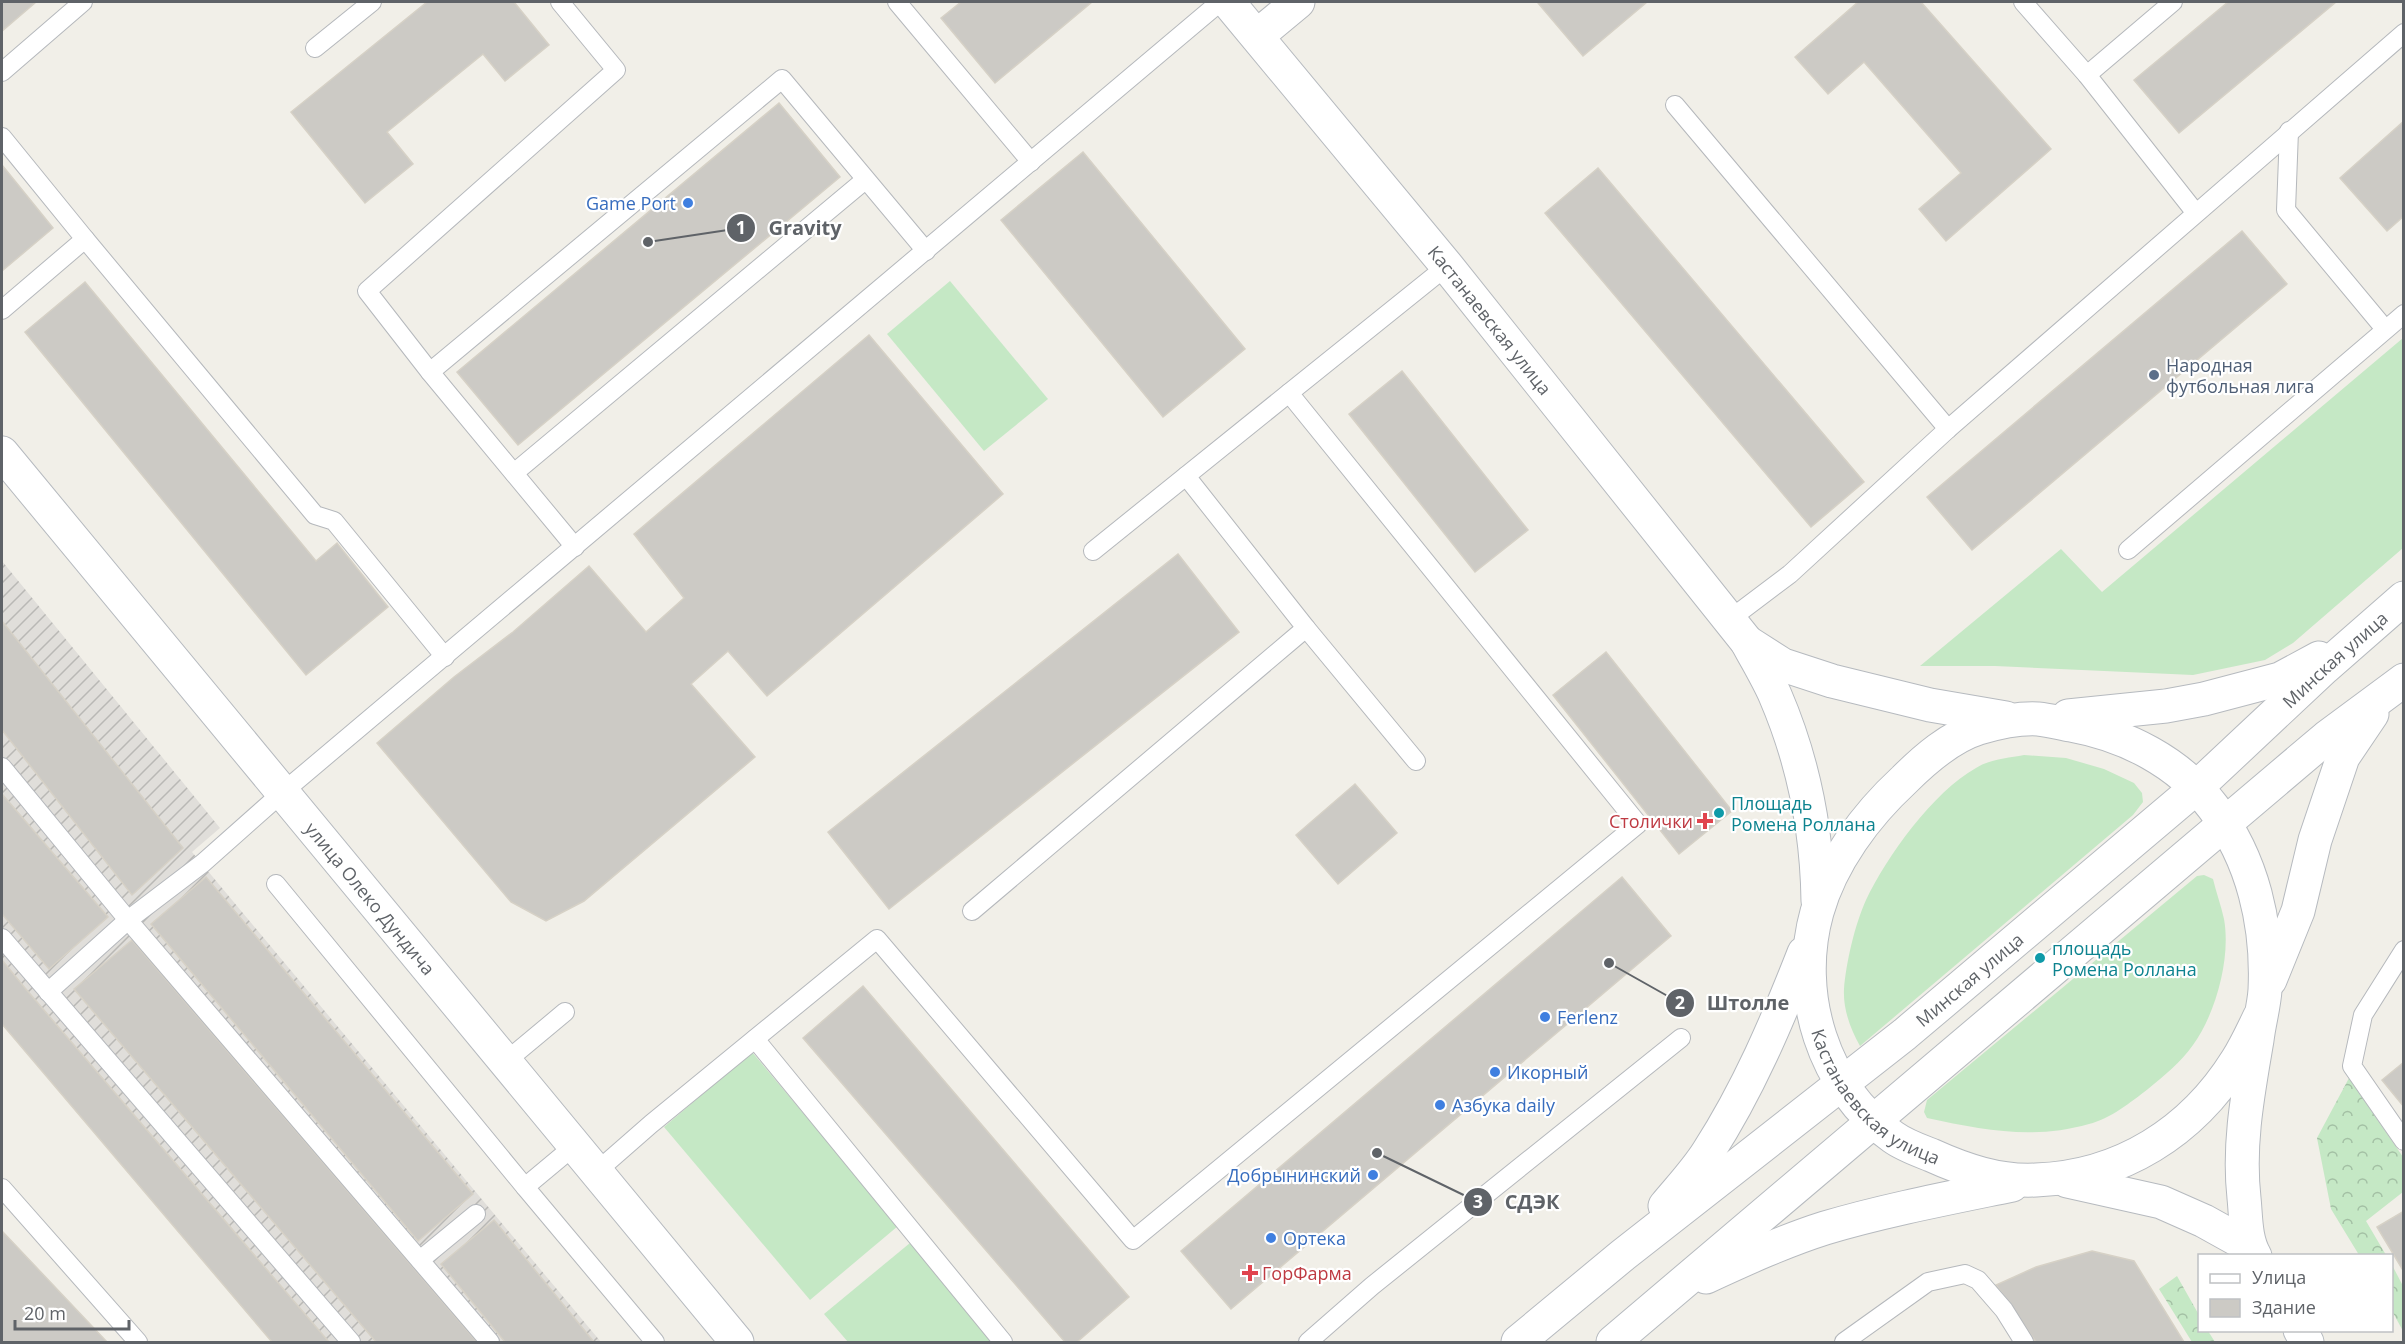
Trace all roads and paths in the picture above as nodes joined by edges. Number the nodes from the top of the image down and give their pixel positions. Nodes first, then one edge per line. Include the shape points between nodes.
1 (83, 2) edge
2 (372, 2) edge
3 (560, 2) edge
4 (897, 2) edge
5 (1220, 2) edge
6 (1228, 2) edge
7 (1298, 2) edge
8 (2023, 2) edge
9 (2174, 2) edge
10 (2403, 33) edge
11 (1257, 36) junction
12 (315, 48) dead end
13 (2, 72) edge
14 (2087, 75) junction
15 (1675, 105) dead end
16 (2289, 131) junction
17 (2, 137) edge
18 (1030, 162) junction
19 (865, 180) junction
20 (2195, 212) junction
21 (85, 239) junction
22 (926, 251) junction
23 (1447, 266) junction
24 (2, 310) edge
25 (2403, 314) edge
26 (2385, 329) junction
27 (430, 372) junction
28 (1289, 393) junction
29 (1947, 429) junction
30 (2, 453) edge
31 (514, 473) junction
32 (1186, 476) junction
33 (575, 547) junction
34 (2128, 550) dead end
35 (1093, 551) dead end
36 (2403, 598) edge
37 (1306, 628) junction
38 (1738, 631) junction
39 (2358, 638) junction
40 (445, 657) junction
41 (2400, 683) edge
42 (2029, 720) junction
43 (1416, 761) dead end
44 (2, 767) edge
45 (2196, 788) junction
46 (283, 792) junction
47 (2225, 824) junction
48 (276, 884) dead end
49 (972, 911) dead end
50 (128, 920) junction
51 (1815, 922) junction
52 (2, 938) edge
53 (2403, 950) edge
54 (48, 992) junction
55 (2263, 1004) junction
56 (564, 1012) dead end
57 (1681, 1038) dead end
58 (755, 1039) junction
59 (506, 1062) junction
60 (1842, 1084) junction
61 (1873, 1121) junction
62 (2403, 1140) edge
63 (573, 1147) junction
64 (595, 1173) junction
65 (2043, 1180) junction
66 (525, 1186) junction
67 (2, 1188) edge
68 (476, 1214) dead end
69 (2252, 1251) edge
70 (1623, 1255) junction
71 (420, 1260) junction
72 (1669, 1294) junction
73 (138, 1342) edge
74 (351, 1342) edge
75 (490, 1342) edge
76 (655, 1342) edge
77 (737, 1342) edge
78 (1003, 1342) edge
79 (1308, 1342) edge
80 (1518, 1342) edge
81 (1613, 1342) edge
82 (1844, 1342) edge
83 (2024, 1342) edge

1 - 13 lane
2 - 12 lane
3 - 27 lane via 616,70 367,291
4 - 18 lane
5 - 18 lane
6 - 11 street, Кастанаевская улица
7 - 11 street
8 - 14 lane
9 - 14 lane
10 - 16 lane
11 - 23 street, Кастанаевская улица
14 - 20 lane
15 - 29 lane
16 - 20 lane
16 - 26 lane via 2286,210
17 - 21 lane
18 - 22 lane
19 - 22 lane
19 - 27 lane via 782,79
19 - 31 lane
20 - 29 lane
21 - 24 lane
21 - 40 lane via 315,515 334,521
22 - 33 lane
23 - 28 lane
23 - 38 street, Кастанаевская улица
25 - 26 lane
26 - 34 lane
27 - 31 lane
28 - 32 lane
28 - 58 lane via 1638,824 1133,1240 877,939
29 - 38 lane via 1790,574
30 - 46 street, улица Олеко Дундича
31 - 33 lane
32 - 35 lane
32 - 37 lane
33 - 40 lane
36 - 39 street, Минская улица
37 - 43 lane
37 - 49 lane
38 - 42 street, Кастанаевская улица via 1783,665 1832,681 1930,705
38 - 51 street, Кастанаевская улица via 1774,694 1797,753 1817,865
39 - 42 street via 2280,679 2204,699
39 - 45 street, Минская улица
40 - 46 lane
41 - 47 street via 2327,737
41 - 55 street via 2364,724 2343,757 2315,840 2298,911
42 - 45 street, Кастанаевская улица via 2092,729 2136,744 2163,760
42 - 51 street, Кастанаевская улица via 1979,728 1949,742 1916,768 1868,818 1833,871
44 - 50 lane
45 - 47 street, Кастанаевская улица
45 - 60 street, Минская улица
46 - 50 lane via 202,863
46 - 59 street, улица Олеко Дундича
47 - 55 street, Кастанаевская улица via 2256,892 2264,945
47 - 61 street
48 - 66 lane
50 - 54 lane
50 - 71 lane
51 - 60 street, Кастанаевская улица via 1810,978 1812,1008 1822,1047
51 - 70 street via 1778,1018 1739,1101 1707,1155
52 - 54 lane
53 - 62 lane via 2363,1015 2352,1066
54 - 74 lane
55 - 65 street, Кастанаевская улица via 2238,1059 2212,1096 2185,1124 2120,1164 2083,1175
55 - 69 street, Кастанаевская улица via 2241,1141
56 - 59 lane
57 - 79 lane via 1407,1257
58 - 64 lane
58 - 78 lane
59 - 63 street, улица Олеко Дундича
60 - 61 street, Кастанаевская улица
60 - 70 street, Минская улица
61 - 65 street, Кастанаевская улица via 1896,1140 1963,1169 1994,1177
61 - 72 street
63 - 64 street, улица Олеко Дундича
63 - 66 lane
64 - 77 street, улица Олеко Дундича
65 - 69 street, Кастанаевская улица via 2161,1202 2204,1221
65 - 72 street via 1888,1211 1823,1229 1765,1250
66 - 76 lane
67 - 73 lane
68 - 71 lane
70 - 80 street, Минская улица
71 - 75 lane
72 - 81 street
82 - 83 lane via 1928,1282 1965,1274 1978,1280 2004,1310

